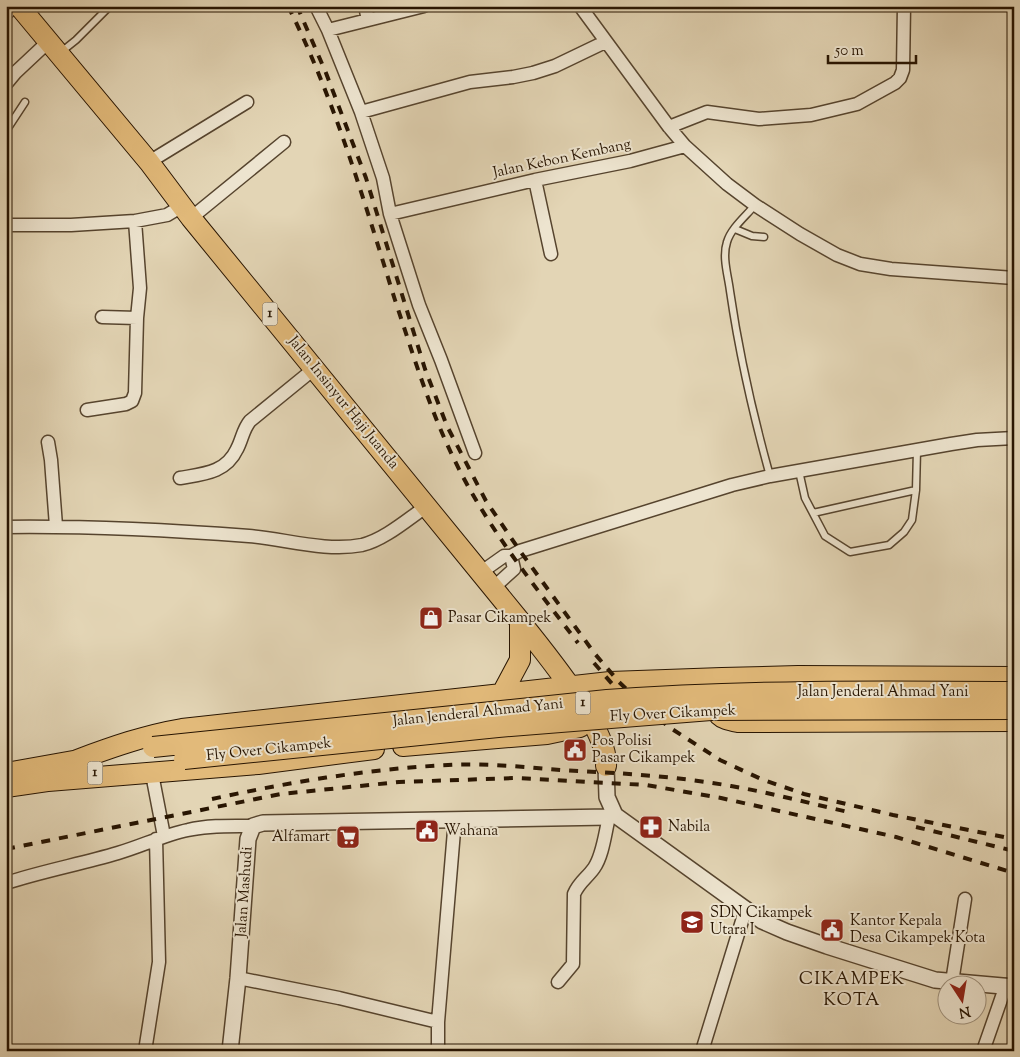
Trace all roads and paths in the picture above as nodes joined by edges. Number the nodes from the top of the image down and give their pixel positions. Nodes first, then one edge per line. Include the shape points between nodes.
1 (14, 6) edge
2 (19, 6) edge
3 (110, 6) edge
4 (316, 6) edge
5 (365, 6) edge
6 (424, 6) edge
7 (580, 6) edge
8 (904, 6) edge
9 (6, 14) edge
10 (368, 20) junction
11 (328, 30) junction
12 (606, 42) junction
13 (53, 48) junction
14 (6, 84) edge
15 (25, 102) dead end
16 (247, 102) dead end
17 (361, 112) junction
18 (669, 127) junction
19 (6, 130) edge
20 (284, 142) dead end
21 (685, 146) junction
22 (149, 162) junction
23 (535, 180) junction
24 (755, 206) junction
25 (187, 212) junction
26 (390, 214) junction
27 (135, 221) junction
28 (6, 225) edge
29 (735, 229) junction
30 (764, 237) dead end
31 (551, 254) dead end
32 (1014, 278) edge
33 (102, 317) dead end
34 (137, 318) junction
35 (315, 368) junction
36 (87, 410) dead end
37 (1014, 438) edge
38 (48, 442) dead end
39 (917, 450) junction
40 (475, 453) dead end
41 (798, 470) junction
42 (770, 476) junction
43 (180, 478) dead end
44 (916, 490) junction
45 (427, 506) junction
46 (813, 513) junction
47 (56, 526) junction
48 (6, 527) edge
49 (511, 556) junction
50 (480, 573) junction
51 (492, 589) junction
52 (520, 621) junction
53 (1014, 676) edge
54 (722, 678) junction
55 (571, 687) junction
56 (1014, 692) edge
57 (500, 695) junction
58 (1014, 709) edge
59 (1014, 721) edge
60 (592, 724) junction
61 (547, 734) junction
62 (514, 737) junction
63 (77, 760) junction
64 (606, 766) junction
65 (6, 773) edge
66 (152, 774) junction
67 (48, 781) junction
68 (6, 787) edge
69 (612, 816) junction
70 (455, 819) junction
71 (253, 826) junction
72 (160, 838) junction
73 (6, 883) edge
74 (965, 900) dead end
75 (746, 908) junction
76 (953, 974) edge
77 (238, 978) junction
78 (938, 979) edge
79 (558, 982) dead end
80 (988, 984) edge
81 (1010, 986) edge
82 (438, 1022) junction
83 (144, 1051) edge
84 (230, 1051) edge
85 (438, 1051) edge
86 (702, 1051) edge
87 (983, 1051) edge

1 - 9 street
2 - 13 highway, Jalan Insinyur Haji Juanda / 1
3 - 13 lane via 76,40
4 - 11 street
5 - 10 street
6 - 10 street
7 - 12 street
8 - 18 street via 903,70 900,78 857,104 811,115 768,119 707,112
10 - 11 street
11 - 17 street
12 - 17 street via 533,73 470,82
12 - 18 street
13 - 14 street via 16,72
13 - 22 highway, Jalan Insinyur Haji Juanda / 1
15 - 19 lane
16 - 22 street
17 - 26 street via 383,178
18 - 21 street
20 - 25 street
21 - 23 street, Jalan Kebon Kembang
21 - 24 street
22 - 25 highway, Jalan Insinyur Haji Juanda / 1
23 - 26 street, Jalan Kebon Kembang
23 - 31 street
24 - 29 lane
24 - 32 street via 837,255 860,264
25 - 27 street
25 - 35 highway, Jalan Insinyur Haji Juanda / 1
26 - 40 street via 419,305
27 - 28 street
27 - 34 street via 140,288
29 - 30 lane
29 - 42 lane via 727,241 726,267 747,386
33 - 34 street
34 - 36 street via 134,398 126,404
35 - 43 street via 250,421 238,449 227,464 212,472
35 - 45 highway, Jalan Insinyur Haji Juanda / 1
37 - 39 street via 977,440
38 - 47 street
39 - 41 street
39 - 44 lane
41 - 42 street
41 - 46 lane via 805,498
42 - 49 street via 732,485
44 - 46 lane
44 - 46 lane via 912,520 889,545 850,552 824,536
45 - 47 street via 379,539 348,547 254,536
45 - 50 highway, Jalan Insinyur Haji Juanda / 1
47 - 48 street
49 - 50 street via 504,556
49 - 51 street via 514,569
50 - 51 highway, Jalan Insinyur Haji Juanda / 1
51 - 52 highway, Jalan Insinyur Haji Juanda / 1
52 - 55 highway, Jalan Insinyur Haji Juanda / 1
52 - 57 highway via 520,660
53 - 54 highway
54 - 55 highway
54 - 59 highway via 712,697 716,712 723,719 738,722
55 - 57 highway
55 - 60 highway, Jalan Insinyur Haji Juanda / 1
56 - 63 highway, Jalan Jenderal Ahmad Yani / 1, bridge via 857,691 607,700 153,747
57 - 62 highway via 496,707 497,720
57 - 63 highway via 182,729 140,738
58 - 67 highway, Fly Over Cikampek / 1, bridge via 711,710 498,727 184,759
60 - 61 highway
60 - 64 highway, Jalan Insinyur Haji Juanda / 1 via 603,745
61 - 62 highway
61 - 64 highway via 581,737 594,748 599,761
62 - 66 highway
63 - 65 highway, Jalan Jenderal Ahmad Yani / 1
64 - 69 street via 607,797
66 - 67 highway
66 - 72 street
67 - 68 highway, 1
69 - 70 street, Jalan Mashudi
69 - 75 street
69 - 79 street via 594,868 578,884 574,894 573,964
70 - 71 street, Jalan Mashudi via 263,823
70 - 82 street
71 - 72 street via 189,829
71 - 77 street, Jalan Mashudi via 248,839
72 - 73 street via 118,853
72 - 83 street via 160,962
74 - 76 street
75 - 78 street via 786,932
75 - 86 street
77 - 82 street
77 - 84 street, Jalan Mashudi
80 - 81 street
81 - 87 street
82 - 85 street

